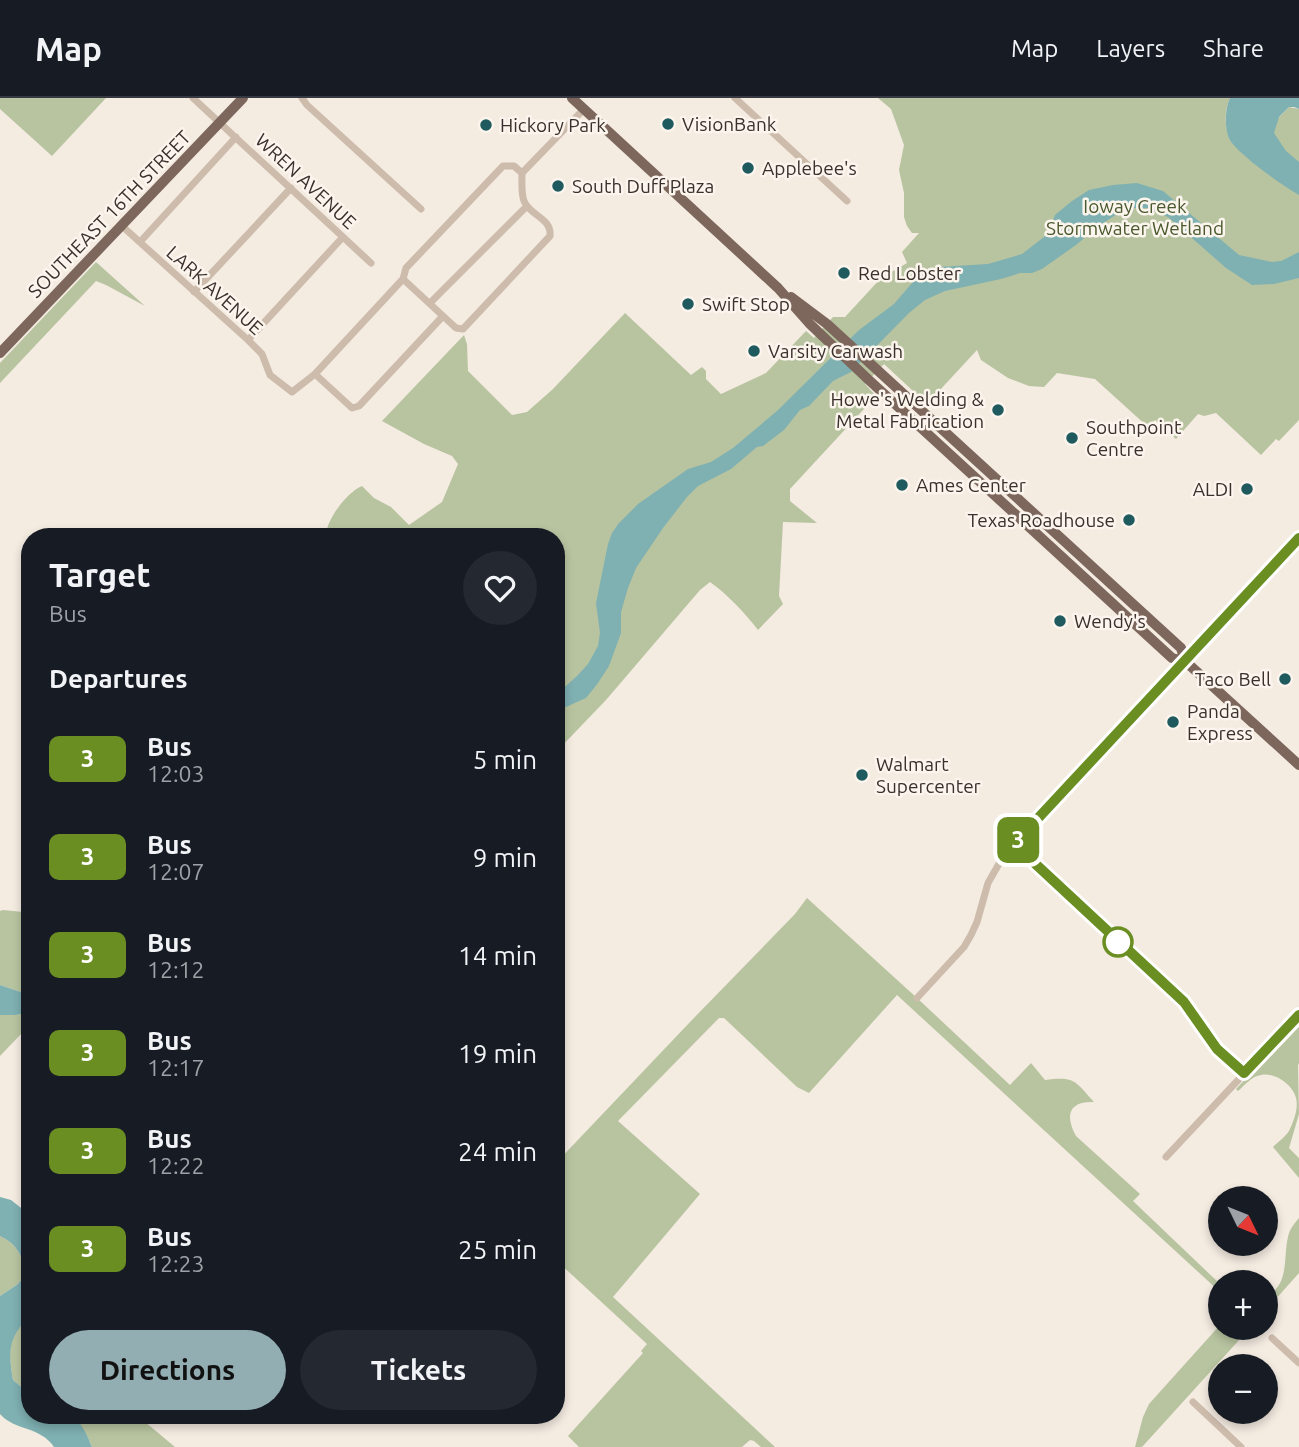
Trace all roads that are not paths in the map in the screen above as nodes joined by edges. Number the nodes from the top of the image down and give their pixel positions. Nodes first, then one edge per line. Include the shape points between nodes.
1 (193, 98) edge
2 (243, 98) edge
3 (302, 98) edge
4 (572, 98) edge
5 (735, 98) edge
6 (584, 109) junction
7 (220, 122) junction
8 (236, 137) junction
9 (522, 173) junction
10 (291, 188) junction
11 (847, 201) dead end
12 (527, 206) junction
13 (421, 209) dead end
14 (122, 226) junction
15 (343, 236) junction
16 (140, 243) junction
17 (370, 262) dead end
18 (403, 279) junction
19 (778, 288) junction
20 (194, 292) junction
21 (430, 303) junction
22 (443, 316) junction
23 (248, 340) junction
24 (0, 353) edge
25 (315, 374) junction
26 (1299, 538) edge
27 (1185, 661) junction
28 (1299, 765) edge
29 (917, 998) dead end
30 (1299, 1015) edge
31 (1167, 1157) dead end
32 (1274, 1340) edge
33 (1299, 1363) edge
34 (1194, 1402) dead end
35 (1241, 1447) edge

1 - 7 street, WREN AVENUE
2 - 7 main road, SOUTHEAST 16TH STREET
3 - 13 street
4 - 6 main road
5 - 11 street
6 - 9 street
6 - 19 main road
7 - 8 street, WREN AVENUE
7 - 14 main road, SOUTHEAST 16TH STREET
8 - 10 street, WREN AVENUE
8 - 16 street
9 - 12 street
9 - 18 street via 514,166 503,166 406,268
10 - 15 street, WREN AVENUE
10 - 20 street
12 - 21 street
12 - 22 street via 548,225 550,236 463,329
14 - 16 street, LARK AVENUE
14 - 24 main road, SOUTHEAST 16TH STREET
15 - 17 street, WREN AVENUE
15 - 23 street
16 - 20 street, LARK AVENUE
18 - 21 street
18 - 25 street
19 - 27 main road via 818,333 1172,658
19 - 27 main road via 878,370 1181,648
20 - 23 street, LARK AVENUE
21 - 22 street
22 - 25 street via 359,406 352,408
23 - 25 street, LARK AVENUE via 262,354 270,375 292,392
26 - 27 street
27 - 28 main road
27 - 29 street via 1004,855 988,883 964,947
30 - 31 street
32 - 33 street
34 - 35 street

